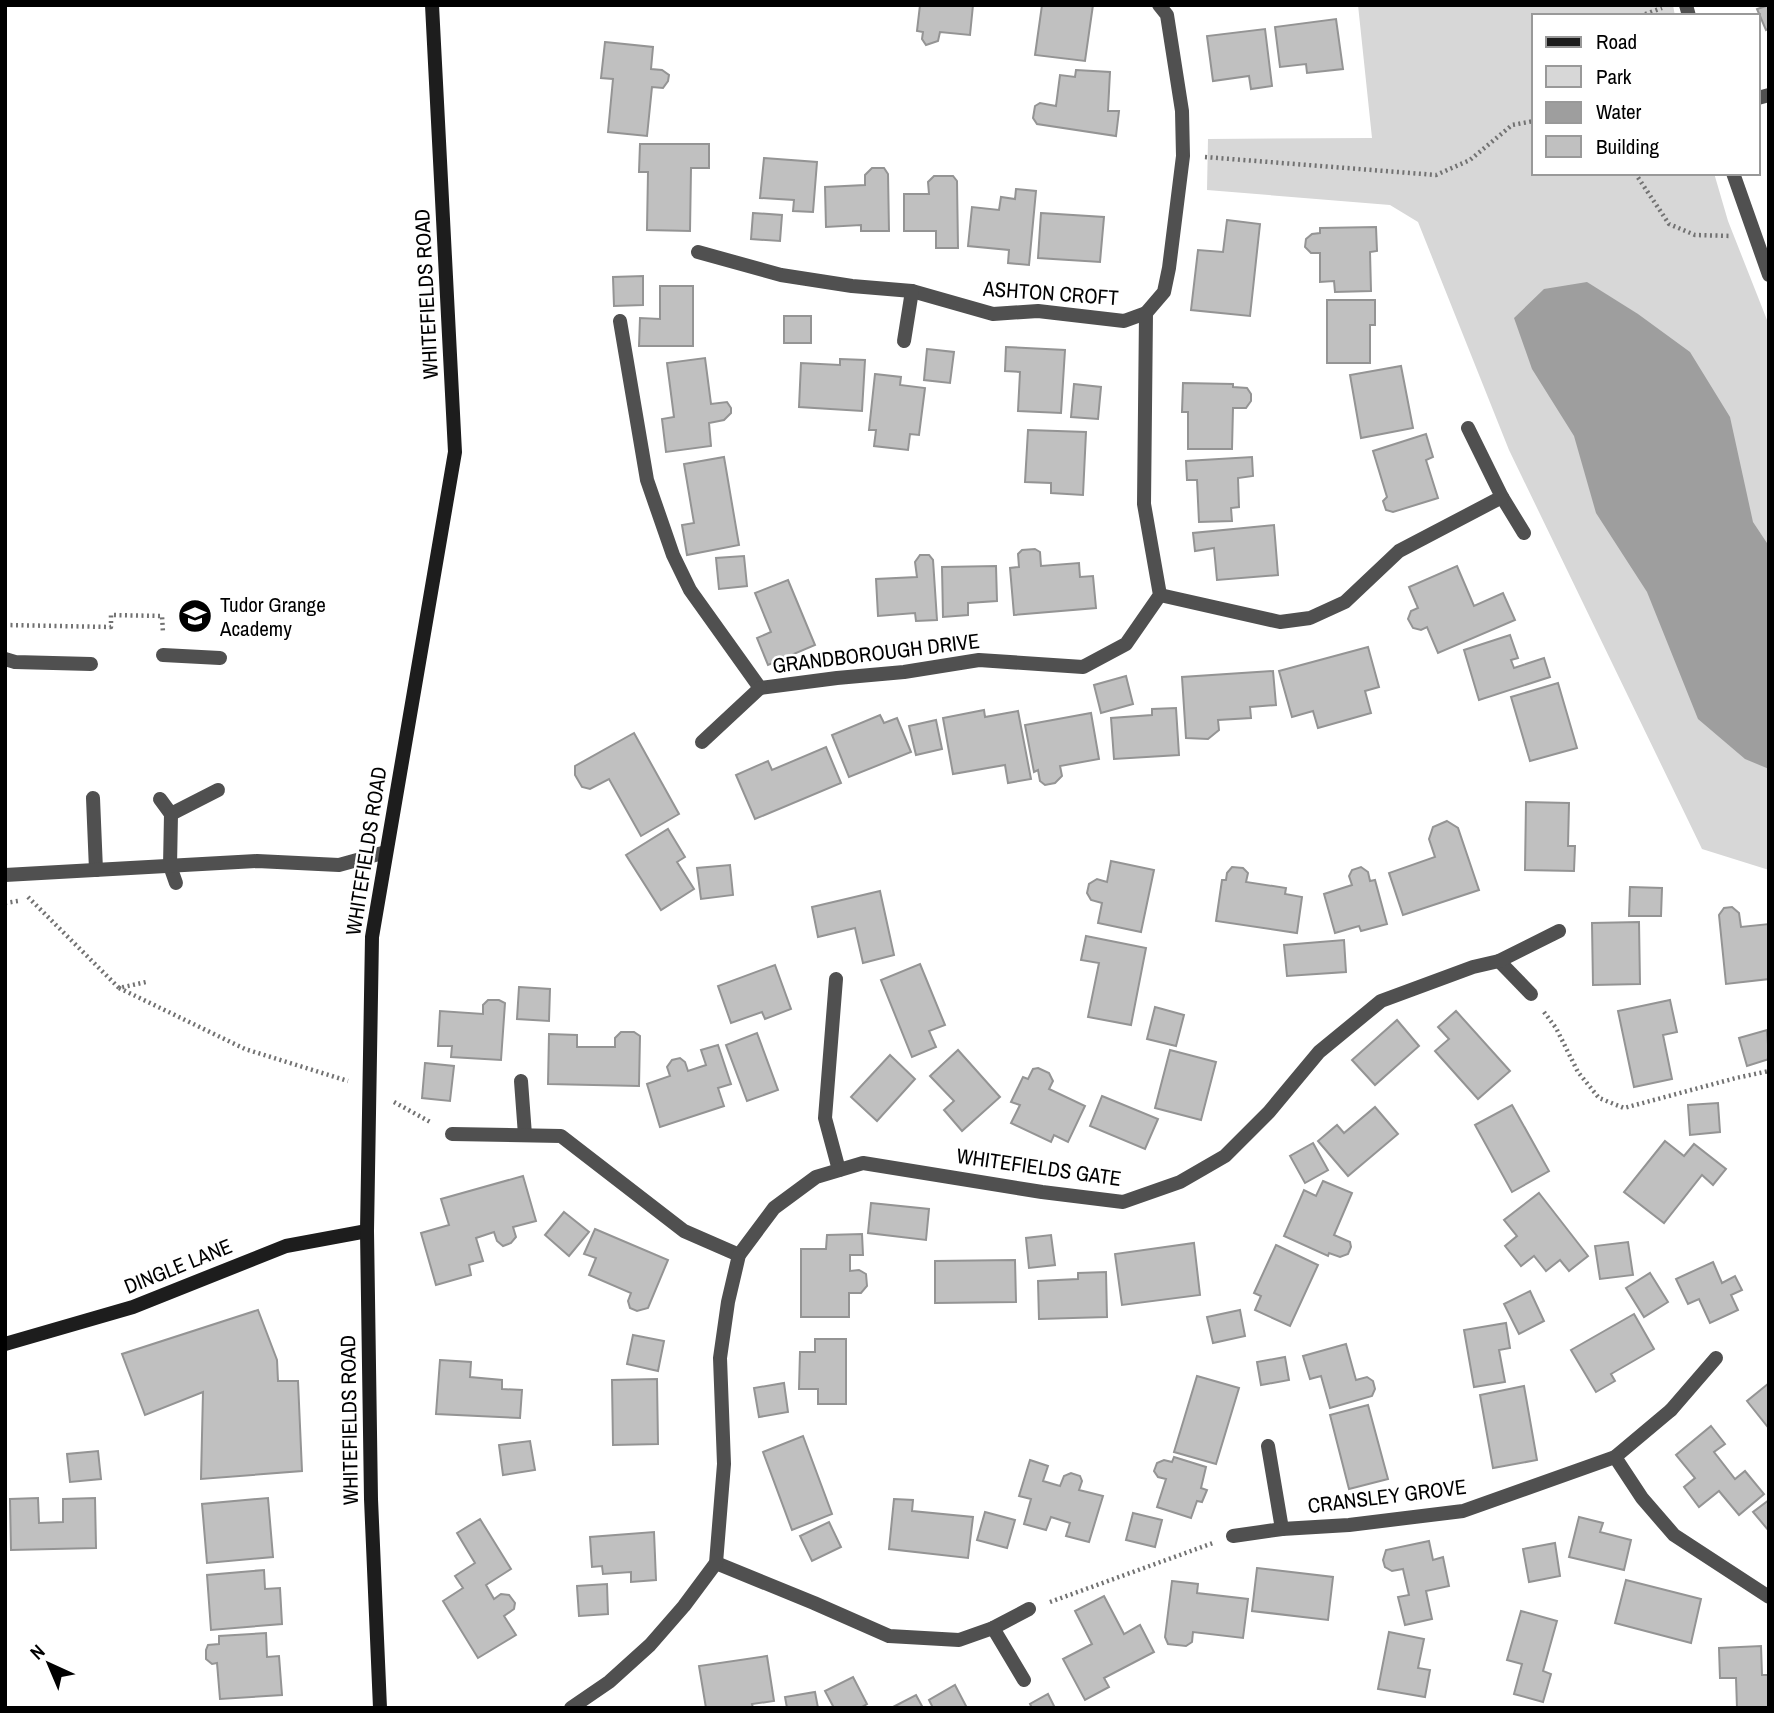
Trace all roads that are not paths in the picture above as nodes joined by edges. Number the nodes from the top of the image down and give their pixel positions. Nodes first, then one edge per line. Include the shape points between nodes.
1 (432, 5) edge
2 (1159, 5) edge
3 (1734, 175) edge
4 (698, 252) dead end
5 (1769, 275) edge
6 (912, 291) junction
7 (1146, 313) junction
8 (620, 321) dead end
9 (904, 341) dead end
10 (1468, 428) dead end
11 (1502, 497) junction
12 (1524, 533) dead end
13 (1160, 595) junction
14 (163, 655) road end
15 (220, 658) dead end
16 (5, 659) edge
17 (91, 664) dead end
18 (760, 688) junction
19 (702, 742) dead end
20 (218, 790) dead end
21 (93, 798) dead end
22 (160, 799) dead end
23 (171, 814) junction
24 (386, 852) junction
25 (170, 866) junction
26 (96, 870) junction
27 (11, 874) edge
28 (176, 883) dead end
29 (1559, 931) dead end
30 (1499, 961) junction
31 (836, 979) dead end
32 (1531, 994) road end
33 (521, 1081) dead end
34 (452, 1134) road end
35 (525, 1135) junction
36 (839, 1170) junction
37 (367, 1231) junction
38 (739, 1255) junction
39 (5, 1344) edge
40 (1716, 1358) dead end
41 (1268, 1446) dead end
42 (1615, 1457) junction
43 (1283, 1529) junction
44 (1233, 1536) road end
45 (716, 1563) junction
46 (1769, 1597) edge
47 (1029, 1609) road end
48 (993, 1628) junction
49 (1024, 1680) dead end
50 (380, 1708) edge
51 (571, 1708) edge

1 - 24 street, WHITEFIELDS ROAD via 456,452
2 - 7 street via 1167,15 1180,97 1183,156 1170,268 1164,292
3 - 5 street
4 - 6 street, ASHTON CROFT via 781,275
6 - 7 street, ASHTON CROFT via 993,314 1038,312 1124,321
6 - 9 street
7 - 13 street via 1144,503
8 - 18 street, GRANDBOROUGH DRIVE via 647,480 673,555 690,590
10 - 11 street
11 - 12 street
11 - 13 street via 1399,551 1345,602 1310,618 1280,622
13 - 18 street, GRANDBOROUGH DRIVE via 1126,644 1083,667 979,660
14 - 15 street
16 - 17 street
18 - 19 street, GRANDBOROUGH DRIVE
20 - 23 street
21 - 26 street
22 - 23 street
23 - 25 street
24 - 25 street via 339,865 257,861
24 - 37 street, WHITEFIELDS ROAD via 372,937
25 - 26 street
25 - 28 street
26 - 27 street
29 - 30 street, WHITEFIELDS GATE
30 - 32 street
30 - 36 street, WHITEFIELDS GATE via 1381,1001 1319,1052 1225,1156 1180,1182 1123,1202 863,1163
31 - 36 street via 825,1118
33 - 35 street
34 - 35 street
35 - 38 street via 561,1136 684,1231
36 - 38 street, WHITEFIELDS GATE via 816,1177 774,1208
37 - 39 street, DINGLE LANE via 286,1246 133,1307
37 - 50 street, WHITEFIELDS ROAD
38 - 45 street, WHITEFIELDS GATE via 720,1358 724,1464
40 - 42 street, CRANSLEY GROVE via 1671,1410
41 - 43 street, CRANSLEY GROVE
42 - 43 street, CRANSLEY GROVE via 1463,1511
42 - 46 street via 1674,1535
43 - 44 street, CRANSLEY GROVE
45 - 48 street via 889,1636 959,1640
45 - 51 street via 650,1645
47 - 48 street
48 - 49 street

